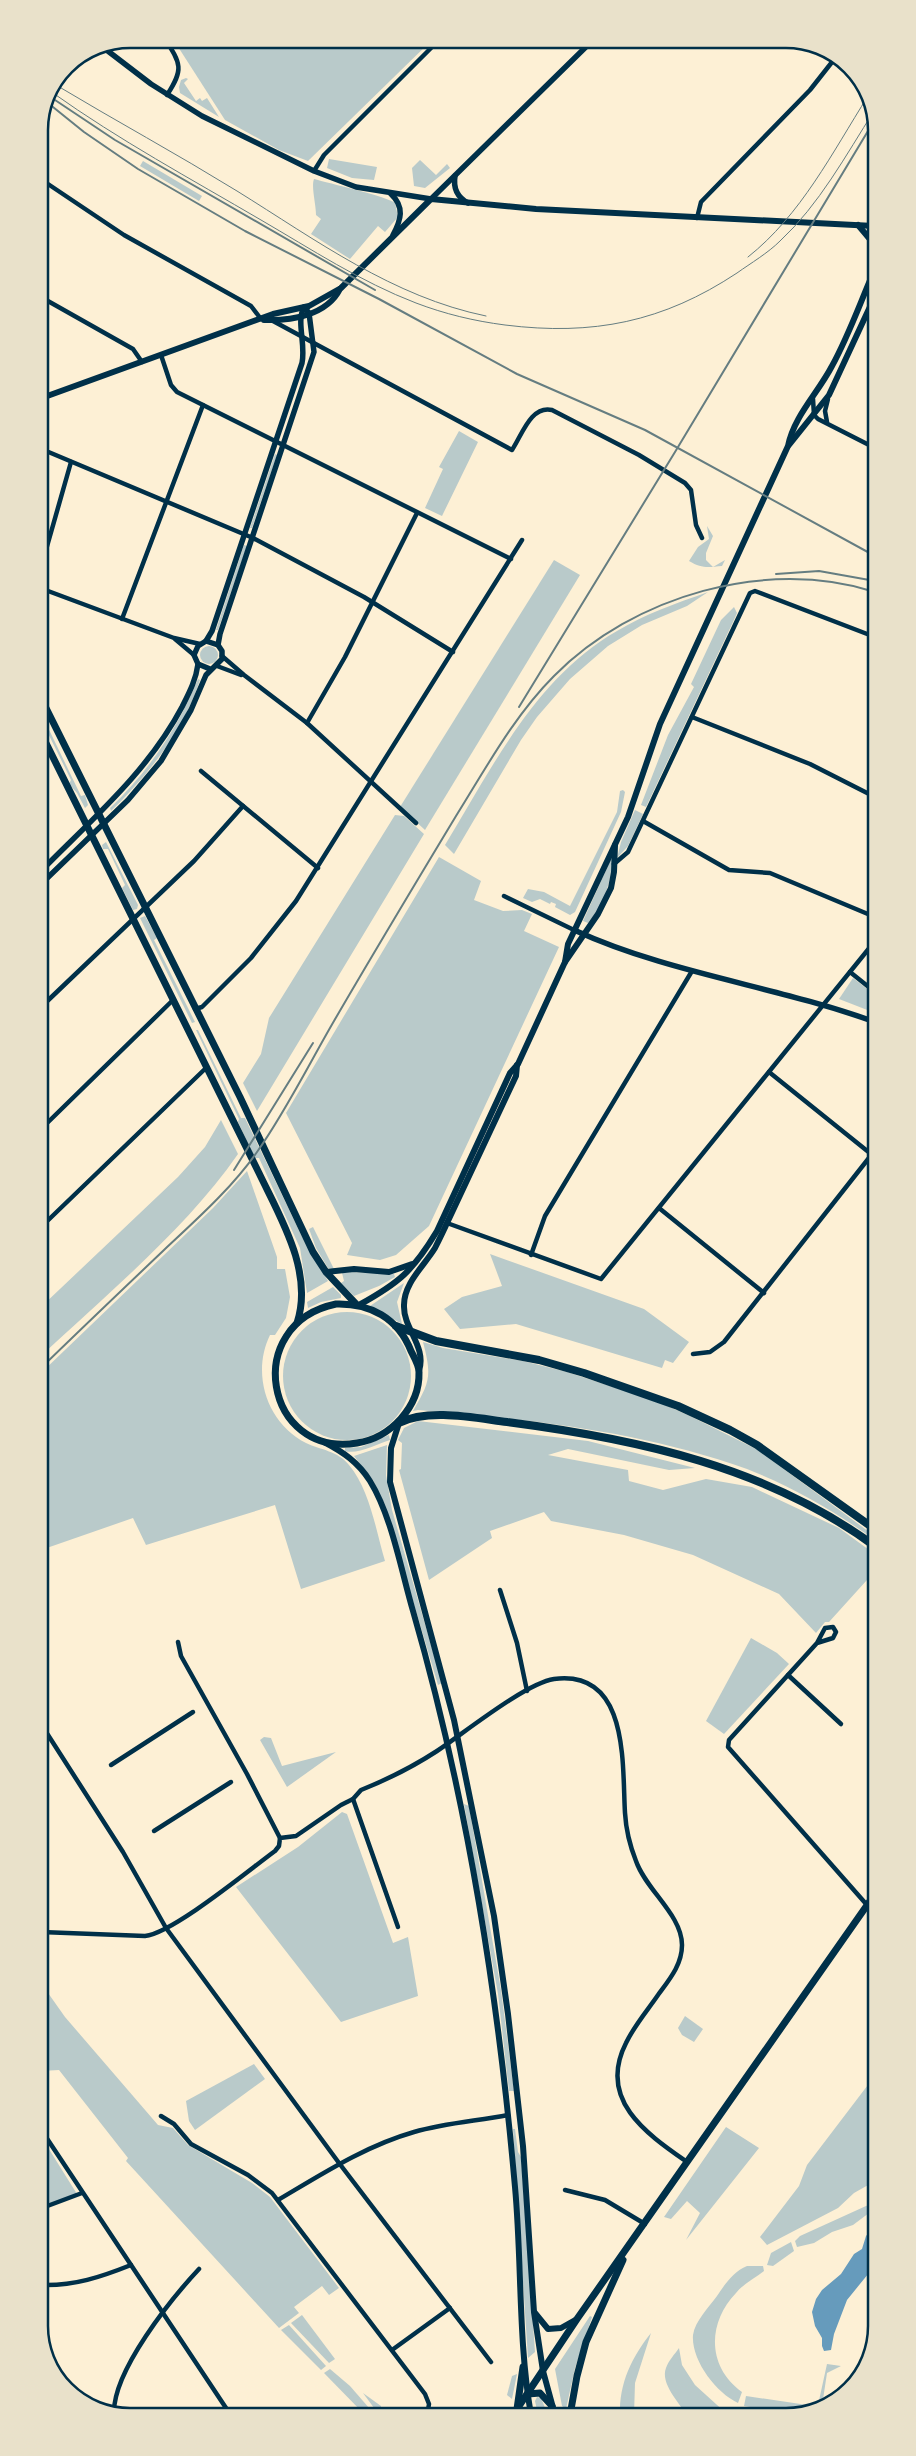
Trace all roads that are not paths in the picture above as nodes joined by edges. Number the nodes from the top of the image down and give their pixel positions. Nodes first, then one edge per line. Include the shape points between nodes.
1 (171, 48) edge
2 (431, 48) edge
3 (585, 48) edge
4 (109, 51) edge
5 (832, 62) edge
6 (167, 95) junction
7 (314, 171) junction
8 (455, 176) junction
9 (48, 184) edge
10 (389, 193) junction
11 (431, 199) junction
12 (469, 203) junction
13 (697, 218) junction
14 (858, 225) junction
15 (868, 226) edge
16 (393, 235) junction
17 (868, 237) edge
18 (868, 286) edge
19 (341, 288) junction
20 (48, 301) edge
21 (304, 307) junction
22 (868, 311) edge
23 (309, 313) junction
24 (300, 315) junction
25 (262, 320) junction
26 (272, 320) junction
27 (304, 338) junction
28 (314, 342) junction
29 (161, 355) junction
30 (142, 362) junction
31 (48, 395) edge
32 (829, 395) junction
33 (813, 397) junction
34 (203, 406) junction
35 (814, 415) junction
36 (827, 422) junction
37 (275, 441) junction
38 (283, 444) junction
39 (868, 444) edge
40 (788, 446) junction
41 (48, 452) edge
42 (71, 462) junction
43 (167, 503) junction
44 (417, 513) junction
45 (244, 534) junction
46 (253, 538) junction
47 (702, 538) dead end
48 (522, 540) dead end
49 (48, 543) edge
50 (511, 559) junction
51 (48, 591) edge
52 (373, 602) junction
53 (122, 619) junction
54 (868, 634) edge
55 (174, 638) junction
56 (203, 642) junction
57 (218, 645) junction
58 (453, 652) junction
59 (194, 655) junction
60 (222, 656) junction
61 (198, 664) junction
62 (214, 668) junction
63 (244, 675) junction
64 (48, 712) edge
65 (692, 717) junction
66 (307, 723) junction
67 (48, 747) edge
68 (201, 771) dead end
69 (372, 782) junction
70 (868, 793) edge
71 (243, 806) junction
72 (98, 815) junction
73 (643, 822) junction
74 (416, 824) dead end
75 (102, 825) junction
76 (87, 826) junction
77 (92, 835) junction
78 (615, 846) junction
79 (48, 864) edge
80 (614, 864) junction
81 (318, 868) junction
82 (48, 877) edge
83 (504, 896) dead end
84 (145, 908) junction
85 (868, 914) edge
86 (132, 919) junction
87 (574, 930) junction
88 (584, 935) junction
89 (868, 950) edge
90 (565, 962) junction
91 (692, 971) junction
92 (850, 972) junction
93 (868, 986) edge
94 (48, 1000) edge
95 (173, 1000) junction
96 (824, 1005) junction
97 (195, 1009) junction
98 (868, 1020) edge
99 (518, 1064) junction
100 (207, 1067) junction
101 (769, 1072) junction
102 (48, 1122) edge
103 (868, 1152) edge
104 (868, 1158) edge
105 (659, 1208) junction
106 (48, 1220) edge
107 (447, 1224) junction
108 (531, 1254) junction
109 (416, 1262) junction
110 (326, 1272) junction
111 (764, 1293) junction
112 (357, 1304) junction
113 (297, 1322) junction
114 (396, 1326) junction
115 (414, 1334) junction
116 (693, 1354) dead end
117 (419, 1371) junction
118 (399, 1423) junction
119 (323, 1442) junction
120 (868, 1524) edge
121 (868, 1541) edge
122 (500, 1590) dead end
123 (178, 1642) dead end
124 (817, 1643) junction
125 (788, 1675) junction
126 (527, 1691) junction
127 (209, 1703) junction
128 (202, 1707) dead end
129 (193, 1712) dead end
130 (841, 1724) dead end
131 (48, 1735) edge
132 (458, 1736) junction
133 (448, 1743) junction
134 (110, 1765) dead end
135 (247, 1774) junction
136 (241, 1777) dead end
137 (231, 1782) dead end
138 (353, 1799) junction
139 (154, 1831) dead end
140 (280, 1838) junction
141 (867, 1905) joint
142 (398, 1927) dead end
143 (166, 1928) junction
144 (48, 1932) edge
145 (520, 2114) junction
146 (508, 2115) junction
147 (161, 2116) dead end
148 (48, 2140) edge
149 (688, 2162) junction
150 (339, 2164) junction
151 (565, 2190) dead end
152 (82, 2193) junction
153 (278, 2200) junction
154 (48, 2206) edge
155 (645, 2224) junction
156 (626, 2251) junction
157 (130, 2265) junction
158 (199, 2269) dead end
159 (48, 2286) edge
160 (450, 2308) junction
161 (534, 2312) junction
162 (163, 2313) junction
163 (576, 2319) junction
164 (392, 2350) junction
165 (491, 2362) dead end
166 (523, 2367) junction
167 (543, 2371) junction
168 (527, 2395) junction
169 (552, 2406) joint
170 (114, 2407) edge
171 (226, 2408) edge
172 (428, 2408) edge
173 (516, 2408) edge
174 (518, 2408) edge
175 (530, 2408) edge
176 (571, 2408) edge

1 - 6 street via 180,68
2 - 7 street via 324,155
3 - 8 street
4 - 6 street
5 - 13 street via 810,90 700,202
6 - 7 street via 220,126
7 - 10 street via 356,187
8 - 11 street
8 - 12 street via 457,194
9 - 25 street via 124,235 251,306
10 - 11 street
10 - 16 street via 401,211
11 - 12 main road
11 - 16 main road
12 - 13 main road
13 - 14 main road
14 - 15 main road
14 - 17 main road
16 - 19 main road
18 - 33 main road via 849,334
19 - 21 main road
19 - 23 main road via 329,304
20 - 30 street via 133,349
21 - 23 street
21 - 24 street
21 - 25 main road
22 - 32 main road
23 - 24 main road
23 - 28 street
24 - 26 main road
24 - 27 street
25 - 26 main road
25 - 29 main road
26 - 27 street
27 - 28 street
27 - 37 street via 302,363
28 - 38 street via 314,352
28 - 47 street via 512,450 531,418 541,409 546,409 678,478 691,490 696,525
29 - 30 main road
29 - 34 street via 173,388
30 - 31 main road
32 - 35 main road
32 - 36 street via 825,411
33 - 35 street
33 - 40 main road via 795,424
34 - 37 street
34 - 43 street
35 - 36 street
35 - 40 main road
36 - 39 street
37 - 38 street
37 - 45 street
38 - 44 street
38 - 46 street
40 - 78 main road via 660,724
41 - 42 street
42 - 43 street
42 - 49 street
43 - 45 street
43 - 53 street
44 - 50 street
44 - 52 street
45 - 46 street
45 - 56 street via 212,632
46 - 52 street
46 - 57 street
48 - 50 street
50 - 58 street
51 - 53 street
52 - 58 street
52 - 66 street
53 - 55 street
54 - 65 street via 752,592 744,601
55 - 56 street
55 - 59 street
56 - 57 street
56 - 59 street
57 - 60 street
58 - 69 street
59 - 61 street
60 - 62 street
60 - 63 street
61 - 62 street
61 - 72 street via 194,684 154,752
62 - 63 street
62 - 75 street via 161,761
63 - 66 street
64 - 72 main road
65 - 70 street via 810,764
65 - 73 street
66 - 69 street
67 - 76 main road
68 - 71 street
69 - 74 street
69 - 81 street
71 - 81 street
71 - 84 street via 194,861
72 - 75 main road
72 - 76 street
73 - 80 street via 628,852
73 - 85 street via 729,870 770,873
75 - 77 street
75 - 84 main road
76 - 77 main road
76 - 79 street
77 - 82 street
77 - 86 main road
78 - 80 main road
78 - 87 main road
80 - 88 main road via 611,888
81 - 97 street via 261,946 202,1006
83 - 87 street
84 - 86 street
84 - 97 main road
86 - 94 street
86 - 95 main road
87 - 88 street
87 - 90 main road
88 - 90 main road
88 - 91 street via 642,958
89 - 92 street
90 - 99 main road
91 - 96 street
91 - 108 street via 545,1216
92 - 93 street
92 - 96 street
95 - 100 main road
95 - 102 street
96 - 98 street
96 - 101 street
97 - 110 main road via 313,1252
99 - 107 main road via 516,1076
99 - 109 main road via 510,1073 437,1231
100 - 106 street
100 - 113 main road via 289,1238 297,1264 302,1306
101 - 103 street
101 - 105 street
104 - 111 street
105 - 108 street via 601,1279
105 - 111 street
107 - 108 street
107 - 115 main road via 405,1296 404,1312
109 - 110 main road via 394,1271 354,1269
109 - 112 main road via 398,1282
110 - 112 main road
111 - 116 street via 717,1349
112 - 113 main road via 325,1306
112 - 114 main road via 381,1314
113 - 119 main road via 278,1352 276,1388 291,1419
114 - 115 highway
114 - 117 main road via 406,1339
115 - 117 main road via 421,1354
115 - 120 highway via 584,1373 678,1406 757,1445
117 - 118 main road via 413,1397
118 - 119 main road via 366,1442
118 - 121 highway via 421,1415 488,1419 567,1430 675,1453 778,1489 836,1519
118 - 132 main road via 389,1456 391,1487
119 - 133 main road via 355,1462 377,1495
122 - 126 street via 517,1642
123 - 127 street via 181,1656
124 - 124 street via 833,1638 836,1632 833,1627 825,1628
124 - 125 street
125 - 130 street
125 - 141 street via 729,1740 728,1748
126 - 132 street
126 - 149 street via 557,1679 584,1683 601,1694 614,1713 620,1732 625,1816 632,1849 645,1881 676,1922 682,1945 676,1970 633,2030 623,2050 618,2076 620,2093 640,2127
127 - 128 street
127 - 135 street
129 - 134 street
131 - 143 street via 123,1852
132 - 133 street
132 - 145 main road via 494,1916
133 - 138 street via 361,1790
133 - 146 main road via 488,1954
135 - 136 street
135 - 140 street
137 - 139 street
138 - 140 street via 296,1836
138 - 142 street
140 - 143 street via 275,1851
141 - 149 main road
143 - 144 street via 145,1936
143 - 150 street
145 - 146 main road
145 - 161 main road
146 - 150 street via 454,2122 413,2132
146 - 166 main road via 520,2250
147 - 153 street via 174,2124 191,2144 248,2175
148 - 152 street
149 - 155 main road
150 - 153 street
150 - 160 street
151 - 155 street via 605,2200
152 - 154 street
152 - 157 street
153 - 164 street
155 - 156 main road
156 - 163 main road
156 - 176 main road via 586,2342
157 - 159 street via 88,2282
157 - 162 street
158 - 162 street
160 - 164 street
160 - 165 street
161 - 163 main road via 548,2329 561,2328
161 - 167 main road
162 - 170 street via 124,2373
162 - 171 street
163 - 167 main road
164 - 172 street via 425,2394
166 - 168 main road
166 - 173 main road
167 - 168 main road
167 - 169 main road
168 - 169 main road via 540,2393
168 - 174 main road
168 - 175 main road

